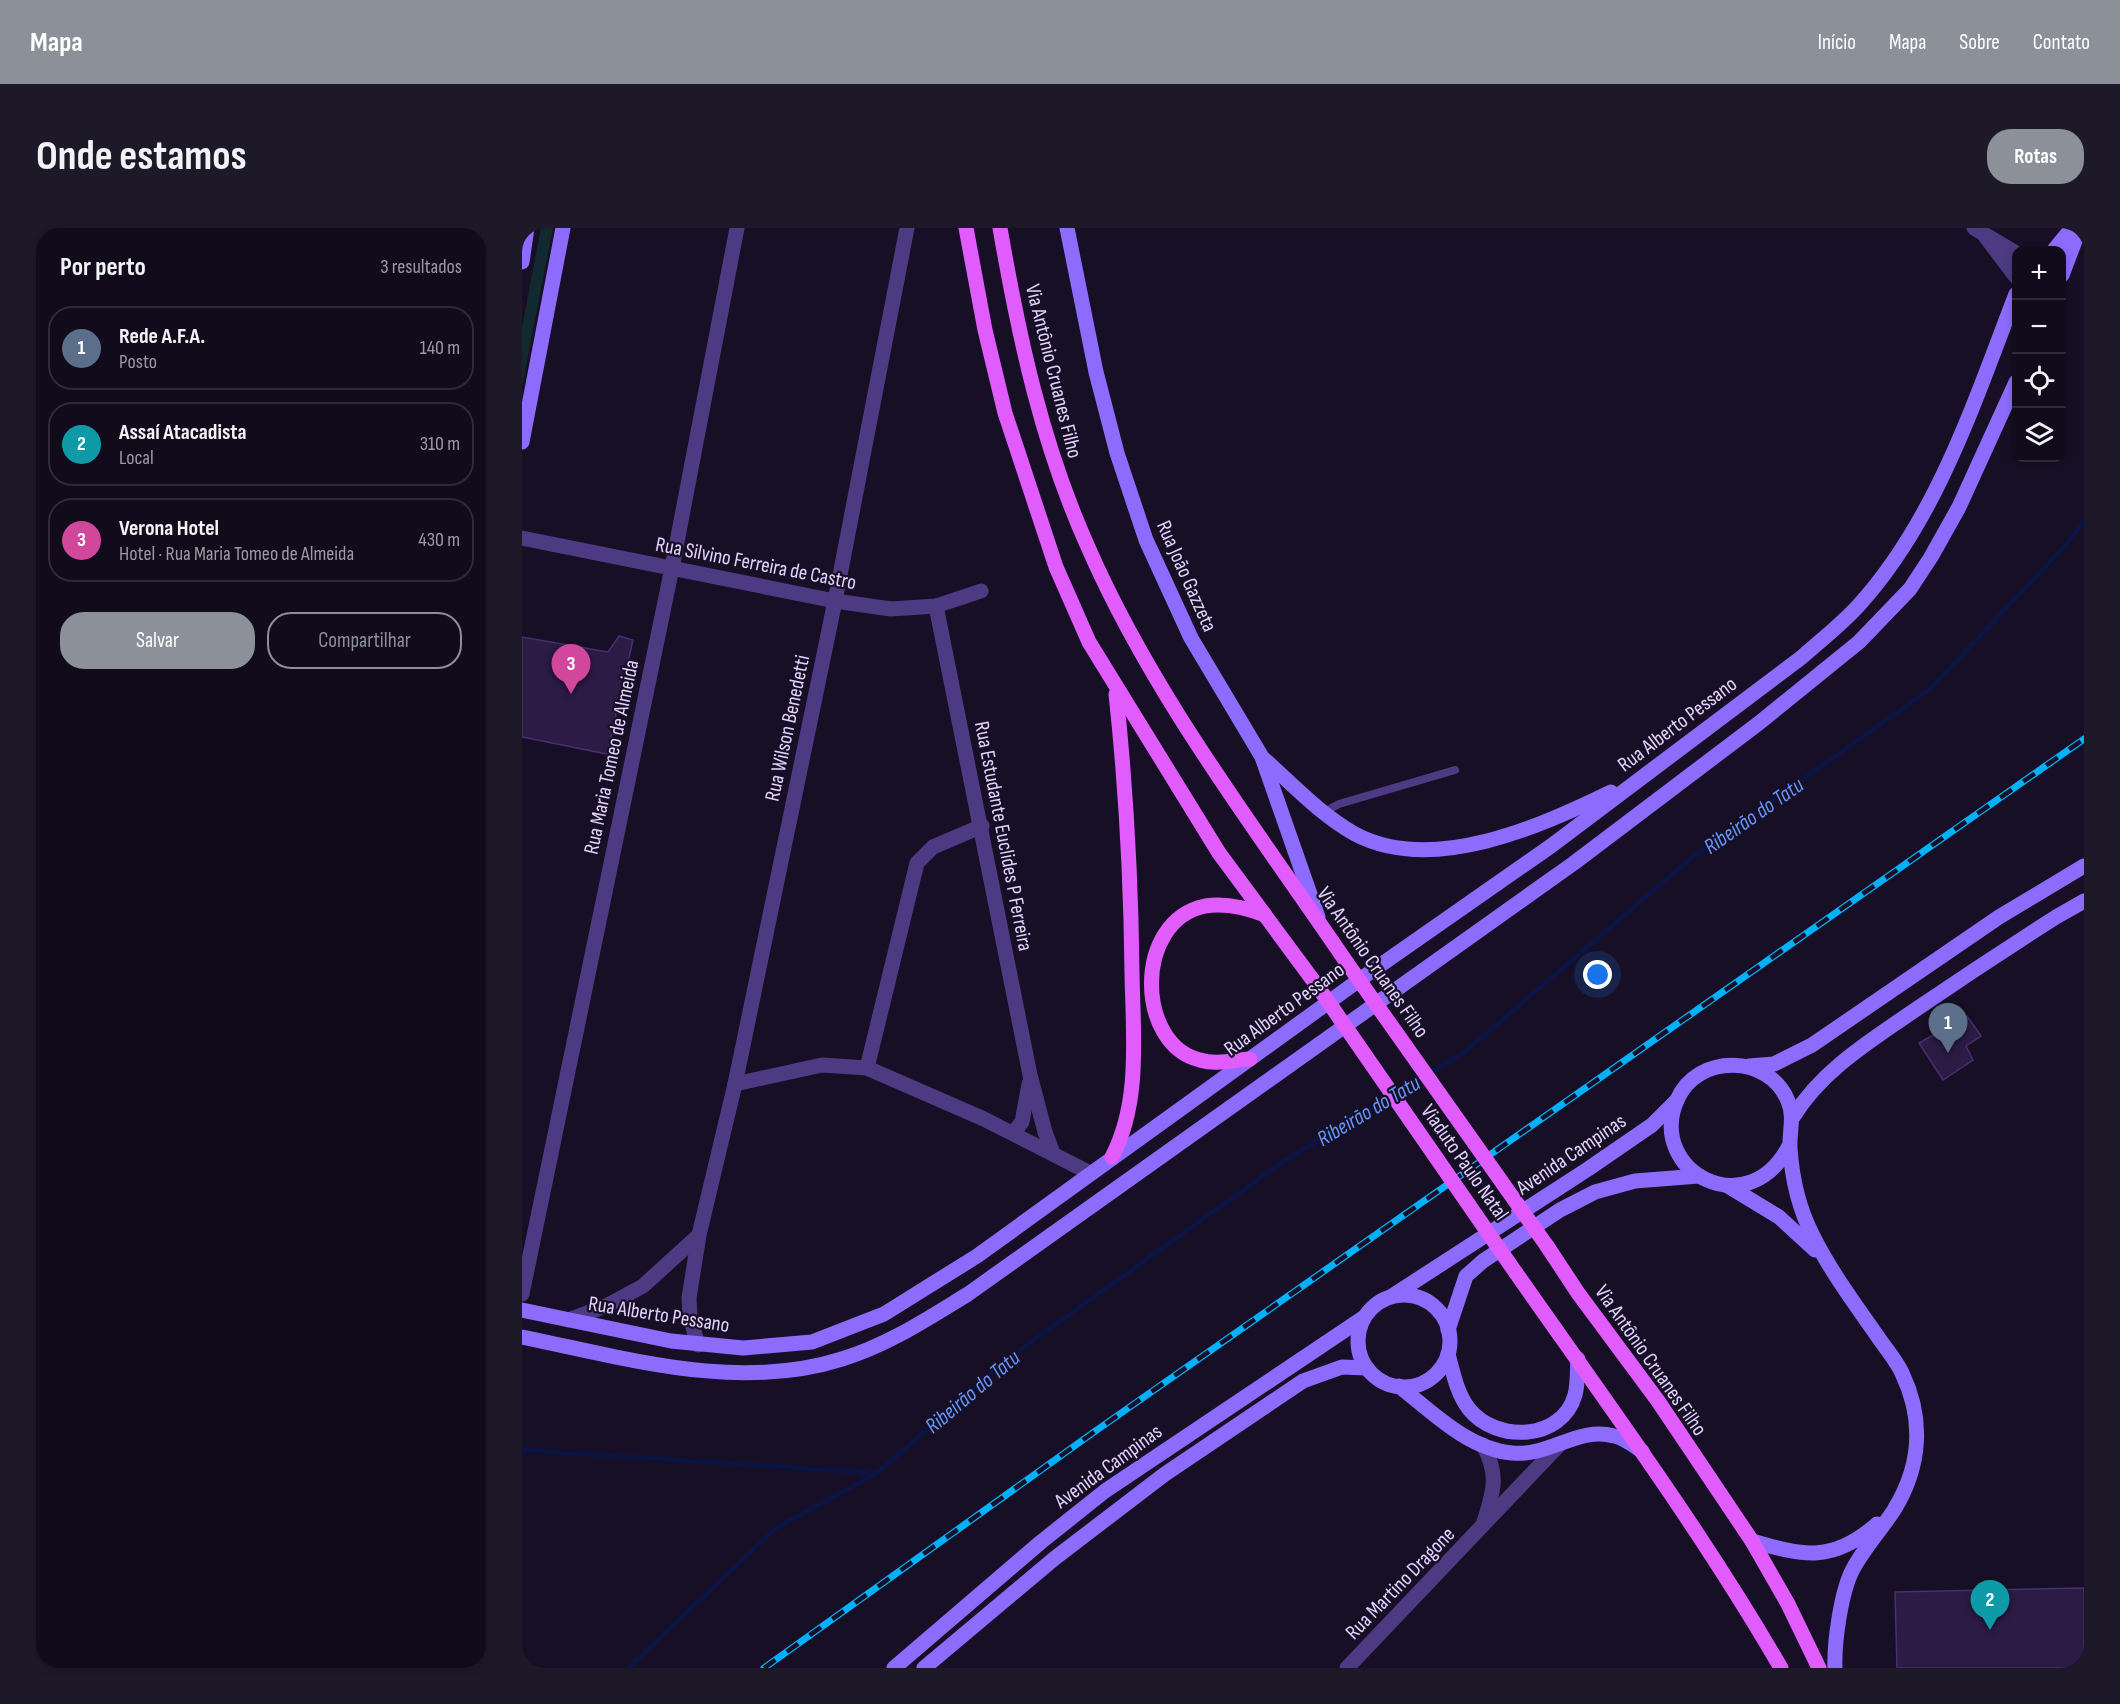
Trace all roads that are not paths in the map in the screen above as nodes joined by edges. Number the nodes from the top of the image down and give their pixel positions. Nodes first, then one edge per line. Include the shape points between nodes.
1 (527, 228) edge
2 (563, 228) edge
3 (737, 228) edge
4 (907, 228) edge
5 (966, 228) edge
6 (1000, 228) edge
7 (1067, 228) edge
8 (2072, 228) edge
9 (2080, 228) edge
10 (1979, 232) edge
11 (2057, 246) edge
12 (2012, 251) edge
13 (522, 262) edge
14 (2066, 263) edge
15 (2012, 272) edge
16 (2014, 300) edge
17 (2012, 391) edge
18 (522, 442) edge
19 (522, 538) edge
20 (672, 568) junction
21 (981, 591) dead end
22 (835, 601) junction
23 (936, 606) junction
24 (1115, 688) junction
25 (1262, 757) junction
26 (1455, 770) dead end
27 (1642, 777) junction
28 (1324, 812) junction
29 (982, 826) junction
30 (2084, 866) edge
31 (2084, 901) edge
32 (1264, 915) junction
33 (1320, 922) junction
34 (1250, 1059) junction
35 (1748, 1066) junction
36 (867, 1068) junction
37 (1030, 1075) junction
38 (735, 1084) junction
39 (1677, 1100) junction
40 (1793, 1117) junction
41 (1012, 1133) junction
42 (1790, 1144) junction
43 (1053, 1153) junction
44 (1112, 1157) junction
45 (1090, 1173) junction
46 (1699, 1176) junction
47 (1728, 1186) junction
48 (699, 1235) junction
49 (1825, 1260) junction
50 (522, 1294) edge
51 (1392, 1296) junction
52 (522, 1310) edge
53 (1363, 1318) junction
54 (568, 1320) junction
55 (1448, 1330) junction
56 (522, 1337) edge
57 (698, 1345) junction
58 (1448, 1354) junction
59 (1578, 1359) junction
60 (1367, 1368) junction
61 (1399, 1386) junction
62 (1560, 1444) junction
63 (1483, 1445) junction
64 (1642, 1451) junction
65 (1152, 1458) junction
66 (1165, 1474) junction
67 (1895, 1508) junction
68 (1483, 1528) junction
69 (1752, 1540) junction
70 (894, 1668) edge
71 (924, 1668) edge
72 (1347, 1668) edge
73 (1781, 1668) edge
74 (1819, 1668) edge
75 (1835, 1668) edge

1 - 13 street
2 - 18 street
3 - 20 street, Rua Maria Tomeo de Almeida
4 - 22 street, Rua Wilson Benedetti
5 - 24 main road via 985,330 1029,491 1056,567 1089,642
6 - 33 main road, Via Antônio Cruanes Filho via 1034,398 1058,474 1088,547 1121,615 1176,711
7 - 25 street, Rua João Gazzeta via 1096,372 1146,540 1191,638
8 - 11 street
9 - 14 street
10 - 12 street
10 - 15 street
16 - 27 street, Rua Alberto Pessano via 1947,464 1927,506 1880,581 1859,606 1802,657
17 - 56 street via 1959,507 1931,557 1910,589 1860,642 1574,863 968,1294 878,1345 843,1359 788,1371 703,1371
19 - 20 street, Rua Silvino Ferreira de Castro
20 - 22 street, Rua Silvino Ferreira de Castro
20 - 50 street, Rua Maria Tomeo de Almeida
21 - 23 street, Rua Silvino Ferreira de Castro
22 - 23 street, Rua Silvino Ferreira de Castro via 891,609
22 - 38 street, Rua Wilson Benedetti
23 - 29 street, Rua Estudante Euclides P Ferreira
24 - 32 main road via 1219,853
24 - 44 main road via 1130,869 1132,1020 1130,1114
25 - 28 street
25 - 33 street, Rua João Gazzeta
26 - 28 lane via 1339,804
27 - 28 street via 1542,823 1425,851 1380,844 1356,834
27 - 34 street, Rua Alberto Pessano
29 - 36 street via 933,847 917,863
29 - 37 street, Rua Estudante Euclides P Ferreira
30 - 35 street via 1999,917 1812,1045 1774,1064
31 - 40 street via 1863,1046 1828,1073
32 - 34 main road via 1223,906 1196,910 1170,929 1151,971 1158,1017 1177,1047 1198,1060
32 - 59 main road, Viaduto Paulo Natal, bridge
33 - 69 main road, Via Antônio Cruanes Filho, bridge
34 - 44 street, Rua Alberto Pessano
35 - 39 street via 1732,1064 1699,1074
35 - 40 street via 1778,1085
36 - 38 street via 822,1065
36 - 41 street
37 - 41 street, Rua Estudante Euclides P Ferreira via 1022,1122
37 - 43 street, Rua Estudante Euclides P Ferreira
38 - 48 street, Rua Wilson Benedetti
39 - 46 street via 1672,1120 1674,1142 1683,1161
39 - 51 street, Avenida Campinas via 1652,1125
40 - 42 street
41 - 43 street
42 - 47 street via 1781,1162 1766,1176 1748,1184
42 - 49 street via 1805,1219
43 - 45 street
44 - 45 street, Rua Alberto Pessano
45 - 57 street, Rua Alberto Pessano via 946,1277 863,1324 794,1345
46 - 47 street
46 - 55 street, Avenida Campinas via 1635,1181 1595,1192 1560,1210 1466,1276
47 - 49 street via 1779,1216
48 - 54 street via 642,1286 606,1306
48 - 57 street, Rua Wilson Benedetti via 689,1298
49 - 67 street via 1902,1371 1916,1408 1918,1442 1911,1476
51 - 53 street via 1374,1305
51 - 55 street via 1411,1295 1427,1301 1441,1313
52 - 54 street, Rua Alberto Pessano
53 - 60 street via 1358,1343
53 - 65 street, Avenida Campinas
54 - 57 street, Rua Alberto Pessano
55 - 58 street
58 - 59 street via 1458,1390 1469,1410 1483,1421 1514,1432 1533,1432 1563,1416 1575,1396
58 - 61 street via 1429,1379
59 - 64 main road
60 - 61 street via 1376,1378
60 - 66 street, Avenida Campinas via 1342,1367 1303,1381
61 - 63 street, Rua Martino Dragone via 1455,1430
62 - 63 street, Rua Martino Dragone via 1539,1452 1511,1453
62 - 64 street, Rua Martino Dragone via 1595,1433 1616,1436
62 - 68 street, Rua Martino Dragone
63 - 68 street, Rua Martino Dragone via 1494,1474
64 - 73 main road via 1735,1589
65 - 66 street
65 - 70 street, Avenida Campinas via 1041,1542
66 - 71 street, Avenida Campinas via 1046,1565
67 - 69 street via 1860,1538 1814,1555
67 - 75 street via 1852,1570 1841,1611
68 - 72 street, Rua Martino Dragone
69 - 74 main road, Via Antônio Cruanes Filho

